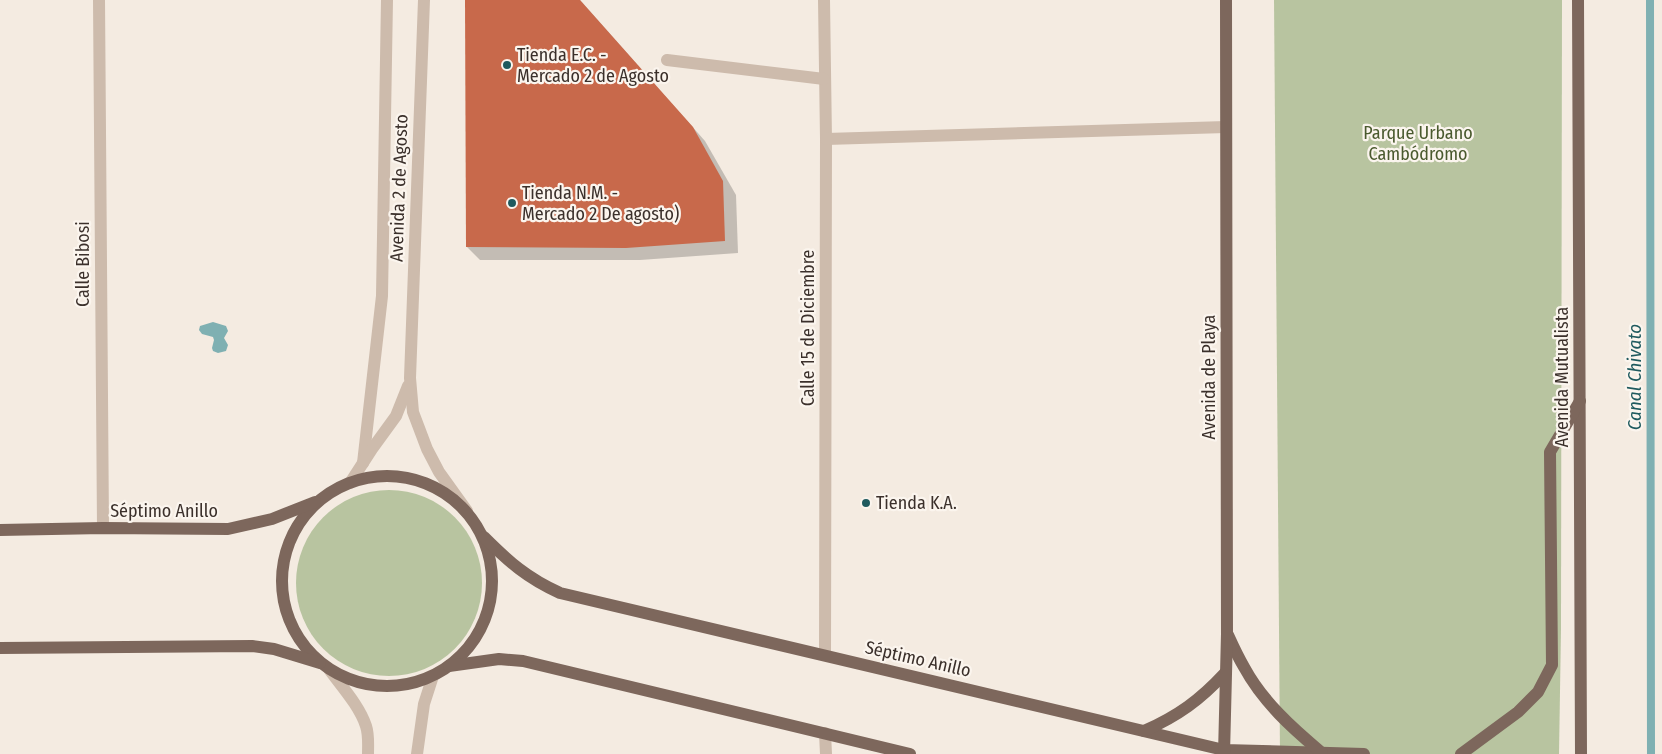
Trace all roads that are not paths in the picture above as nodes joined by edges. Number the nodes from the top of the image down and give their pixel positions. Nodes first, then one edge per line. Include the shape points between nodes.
1 (99, 0) edge
2 (387, 0) edge
3 (424, 0) edge
4 (824, 0) edge
5 (1226, 0) edge
6 (1578, 0) edge
7 (667, 60) dead end
8 (824, 79) junction
9 (1226, 127) junction
10 (826, 139) junction
11 (410, 378) junction
12 (1580, 401) junction
13 (363, 463) junction
14 (350, 483) junction
15 (322, 499) junction
16 (467, 511) junction
17 (103, 528) junction
18 (0, 530) edge
19 (484, 537) junction
20 (1227, 634) junction
21 (0, 648) edge
22 (825, 656) junction
23 (325, 666) junction
24 (449, 666) junction
25 (1225, 674) junction
26 (433, 676) junction
27 (1144, 731) junction
28 (825, 734) junction
29 (1224, 752) edge
30 (1322, 753) junction
31 (368, 754) edge
32 (417, 754) edge
33 (826, 754) edge
34 (910, 754) edge
35 (1364, 754) edge
36 (1461, 754) edge
37 (1581, 754) edge

1 - 17 street, Calle Bibosi
2 - 13 street via 382,296
3 - 11 street, Avenida 2 de Agosto
4 - 8 street, Calle 15 de Diciembre
5 - 9 main road, Avenida de Playa
6 - 12 main road, Avenida Mutualista
7 - 8 street
8 - 10 street, Calle 15 de Diciembre
9 - 10 street
9 - 20 main road, Avenida de Playa
10 - 22 street, Calle 15 de Diciembre
11 - 13 street, Avenida 2 de Agosto via 396,416
11 - 16 street, Avenida 2 de Agosto via 413,412 428,449 439,472
12 - 36 main road via 1550,452 1552,665 1538,692 1518,712
12 - 37 main road, Avenida Mutualista
13 - 14 street, Avenida 2 de Agosto
14 - 15 main road
14 - 16 main road via 383,476 416,480 441,490
15 - 17 main road, Séptimo Anillo via 272,519 228,529
15 - 23 main road via 295,531 286,553 282,586 292,626 305,647
16 - 19 main road
17 - 18 main road, Séptimo Anillo
19 - 22 main road, Séptimo Anillo via 521,572 560,593
19 - 24 main road via 492,568 490,608 472,644
20 - 25 main road, Avenida de Playa
20 - 30 main road via 1244,668 1266,700
21 - 23 main road via 252,646 274,649
22 - 27 main road, Séptimo Anillo
23 - 26 main road via 353,681 380,686 407,684
23 - 31 street via 366,726
24 - 26 main road
24 - 28 main road via 499,659 523,661
25 - 27 main road via 1189,708
25 - 29 main road, Avenida de Playa
26 - 32 street via 424,704
27 - 29 main road, Séptimo Anillo
28 - 33 street
28 - 34 main road
29 - 30 main road, Séptimo Anillo
30 - 35 main road, Séptimo Anillo

